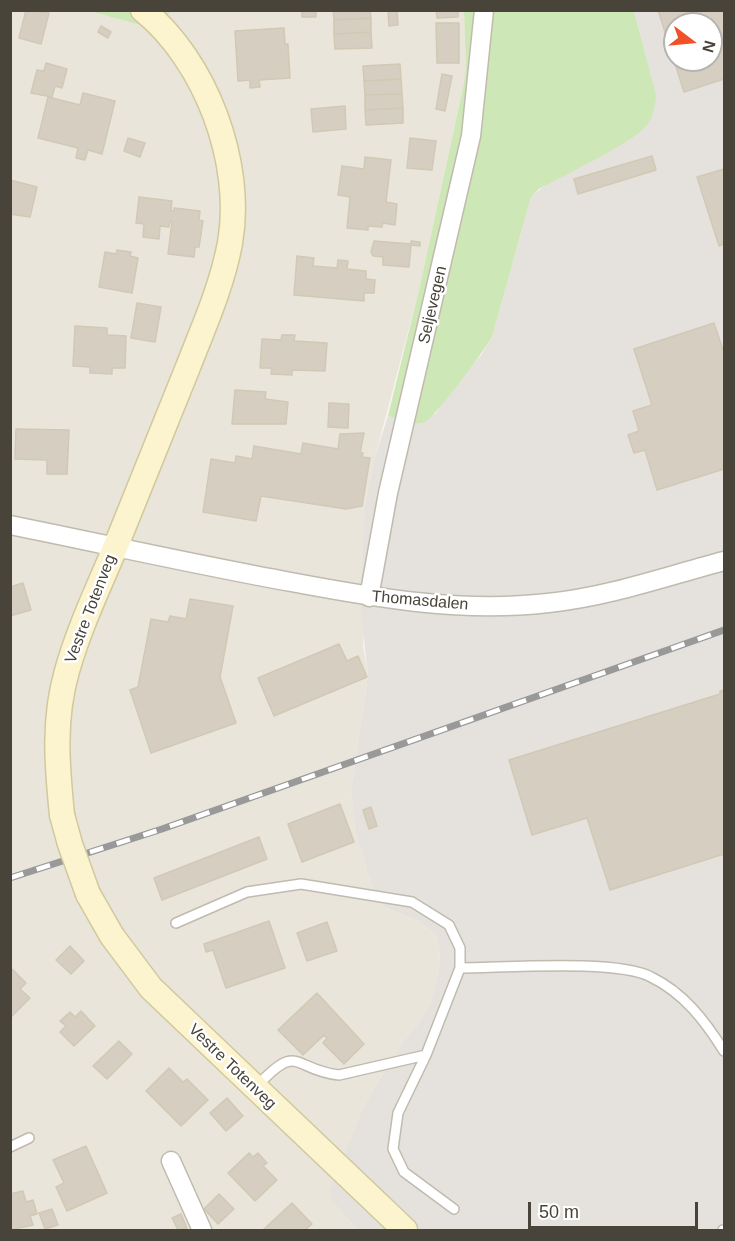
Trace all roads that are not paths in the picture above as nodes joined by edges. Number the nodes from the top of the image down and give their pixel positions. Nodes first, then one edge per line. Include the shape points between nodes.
1 (484, 10) edge
2 (156, 14) edge
3 (10, 525) edge
4 (115, 546) junction
5 (724, 561) edge
6 (369, 597) junction
7 (176, 923) dead end
8 (460, 968) junction
9 (724, 1051) edge
10 (426, 1055) junction
11 (255, 1089) junction
12 (29, 1138) dead end
13 (10, 1147) edge
14 (171, 1161) dead end
15 (454, 1209) dead end
16 (202, 1230) edge
17 (405, 1230) edge

1 - 6 street, Seljevegen via 471,136 388,493
2 - 4 main road, Vestre Totenveg via 195,70 224,138 232,182 230,241 216,296
3 - 4 street, Thomasdalen
4 - 6 street, Thomasdalen
4 - 11 main road, Vestre Totenveg, bridge via 76,640 57,720 62,814 72,854 88,894 131,964 176,1014
5 - 6 street, Thomasdalen via 625,588 549,603 455,608
7 - 8 lane via 248,892 274,886 301,884 394,898 420,906 449,925 459,948
8 - 9 lane via 620,968 650,975 702,1017
8 - 10 lane
10 - 11 lane via 339,1075 290,1060
10 - 15 lane via 398,1113 393,1149 404,1172
11 - 17 main road, Vestre Totenveg
12 - 13 lane
14 - 16 street

